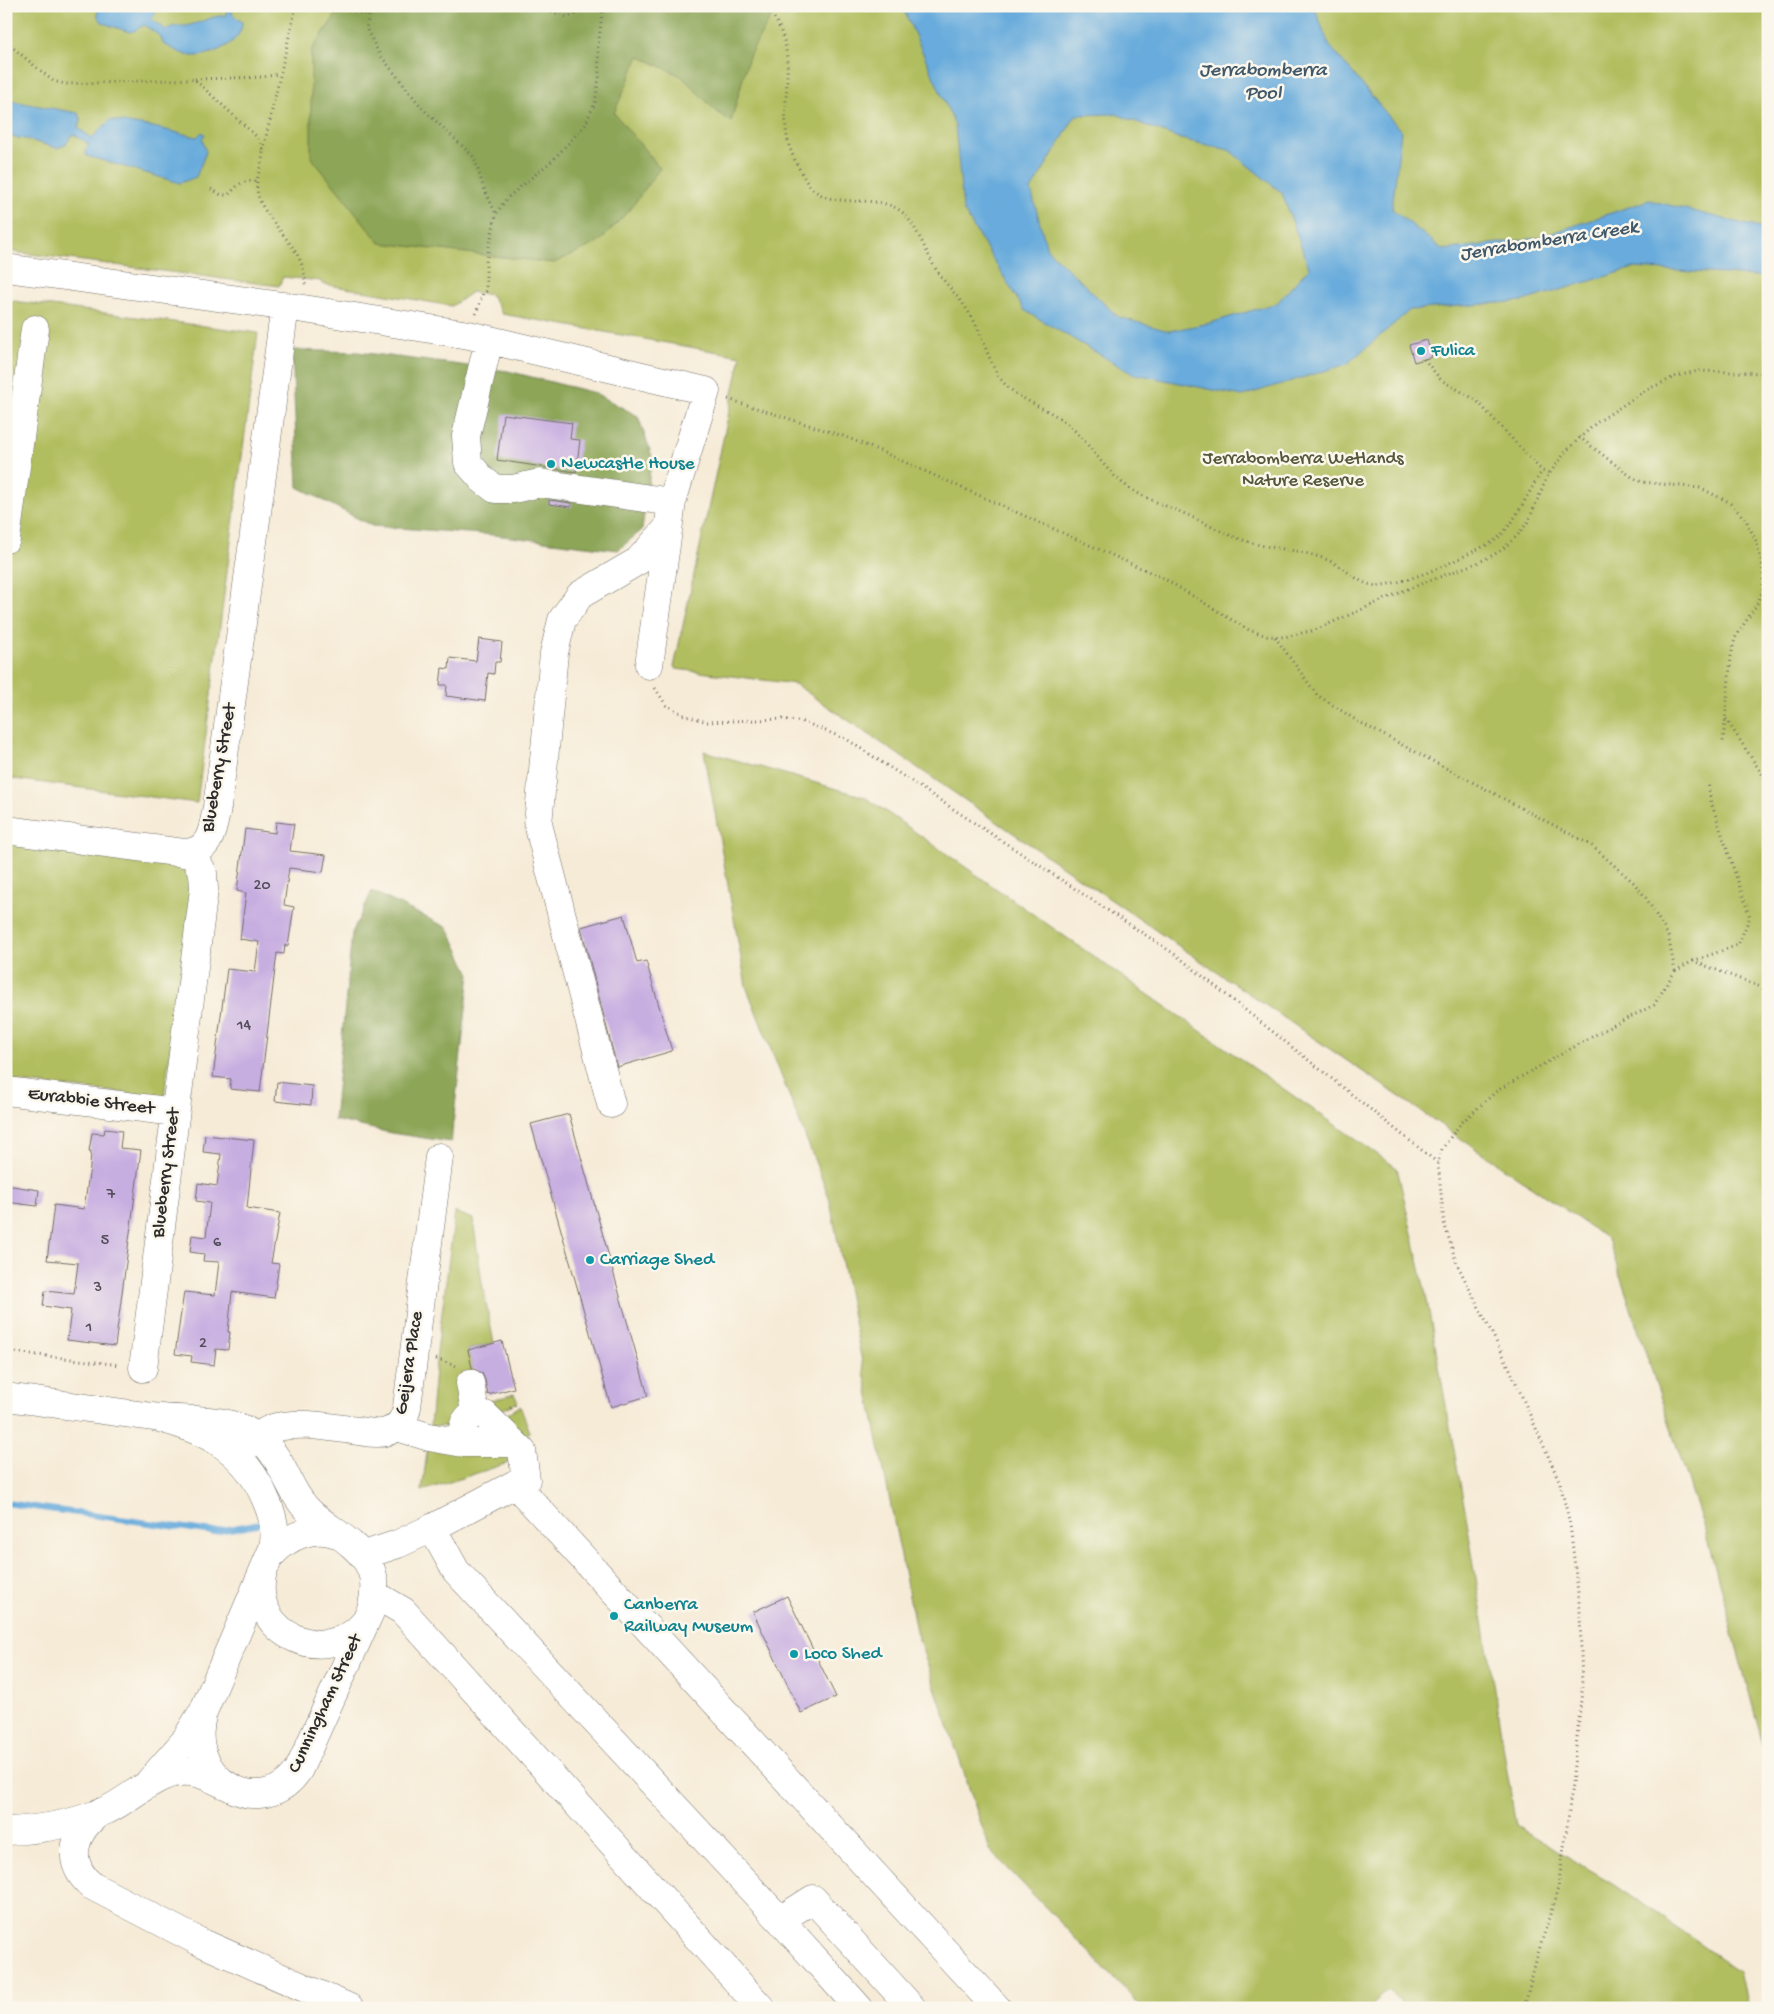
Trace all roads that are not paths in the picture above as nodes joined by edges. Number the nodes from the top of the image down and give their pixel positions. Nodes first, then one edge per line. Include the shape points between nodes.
1 (6, 268) edge
2 (295, 308) junction
3 (35, 329) dead end
4 (479, 337) junction
5 (670, 515) junction
6 (6, 539) edge
7 (649, 665) road end
8 (6, 830) edge
9 (192, 852) junction
10 (6, 1091) edge
11 (611, 1104) dead end
12 (175, 1112) junction
13 (440, 1157) dead end
14 (143, 1368) road end
15 (464, 1375) road end
16 (6, 1398) edge
17 (476, 1412) junction
18 (159, 1418) junction
19 (397, 1427) junction
20 (257, 1437) junction
21 (463, 1443) junction
22 (512, 1443) junction
23 (237, 1456) junction
24 (529, 1480) junction
25 (432, 1528) junction
26 (355, 1547) junction
27 (267, 1565) junction
28 (374, 1594) junction
29 (366, 1620) junction
30 (202, 1712) junction
31 (229, 1787) junction
32 (134, 1794) junction
33 (100, 1812) junction
34 (6, 1831) edge
35 (780, 1920) junction
36 (350, 2008) edge
37 (761, 2008) edge
38 (859, 2008) edge
39 (912, 2008) edge
40 (997, 2008) edge

1 - 2 street
2 - 4 street
2 - 9 street, Blueberry Street via 214,822 209,840
3 - 6 street
4 - 5 street via 466,436 468,463 483,480 495,489 540,483
4 - 5 street via 706,391
5 - 7 street
5 - 11 street via 638,561 580,595 562,620 554,653 538,824
8 - 9 street
9 - 12 street, Blueberry Street via 203,873 204,889
10 - 12 street, Eurabbie Street
12 - 14 street, Blueberry Street
13 - 19 street, Geijera Place via 406,1413
15 - 17 street
16 - 18 street
17 - 21 street via 466,1419 462,1428
17 - 22 street via 485,1416
18 - 20 street via 212,1420
18 - 23 street via 196,1429
19 - 20 street, Geijera Place via 381,1433 297,1424 275,1427
19 - 21 street
20 - 23 street, Geijera Place
20 - 26 street via 273,1454 302,1505
21 - 22 street
22 - 24 street via 522,1450
23 - 27 street via 254,1476 272,1514 275,1535
24 - 25 street
24 - 40 street
25 - 26 street via 398,1544
25 - 35 street via 456,1571
26 - 27 street via 328,1531 313,1531 289,1539
26 - 28 street, Cunningham Street via 372,1572
27 - 29 street via 261,1596 267,1612 279,1628 300,1642 320,1644 337,1641 353,1634
27 - 30 street
28 - 29 street, Cunningham Street
28 - 37 street via 403,1611
29 - 31 street, Cunningham Street via 294,1776 282,1787 263,1792
30 - 31 street via 198,1738 204,1760 213,1775
30 - 32 street via 170,1759
31 - 32 street, Cunningham Street via 198,1773 180,1772 158,1778
32 - 33 street
33 - 34 street via 53,1827
33 - 36 street via 83,1826 76,1841 76,1864 92,1886 198,1941
35 - 38 street
35 - 39 street via 813,1899

